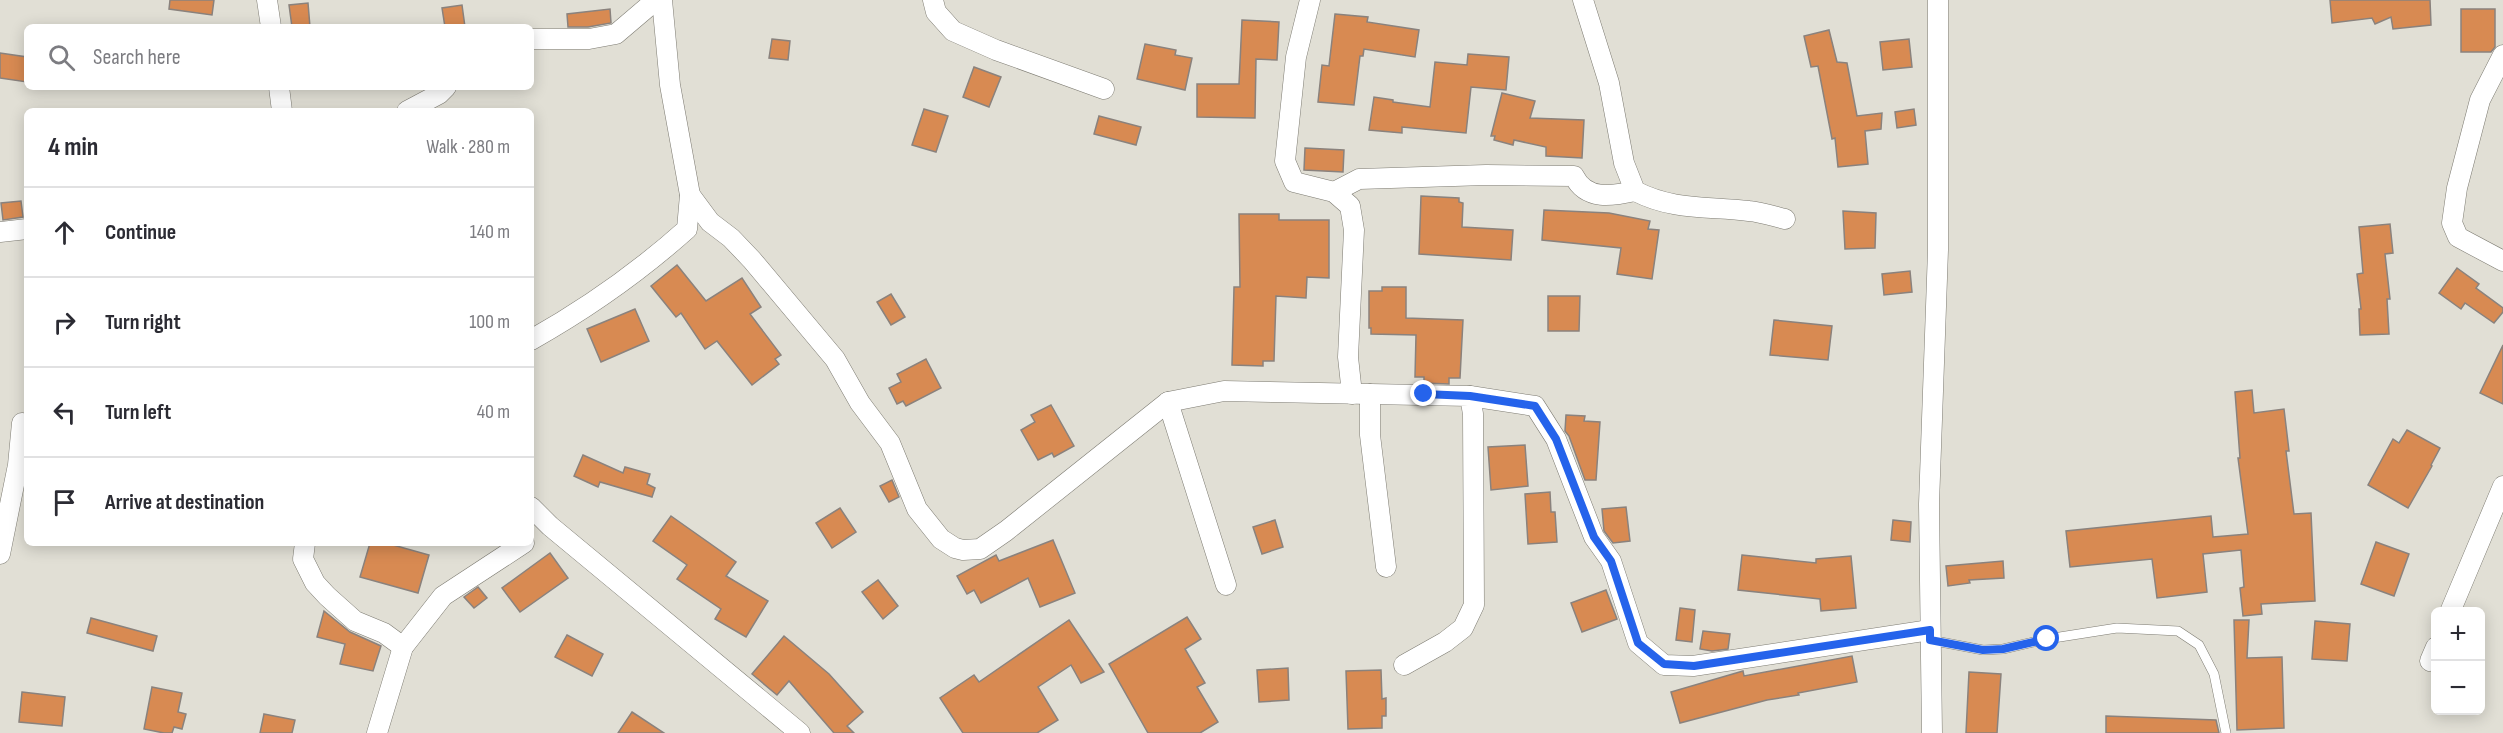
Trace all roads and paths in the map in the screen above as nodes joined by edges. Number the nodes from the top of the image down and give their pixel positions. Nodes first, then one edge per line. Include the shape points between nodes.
1 (267, 0) edge
2 (656, 0) edge
3 (662, 0) edge
4 (933, 0) edge
5 (1310, 0) edge
6 (1583, 0) edge
7 (1938, 0) edge
8 (271, 24) edge
9 (534, 39) edge
10 (2503, 55) edge
11 (1104, 89) dead end
12 (279, 90) edge
13 (443, 90) edge
14 (282, 108) edge
15 (413, 108) edge
16 (1635, 191) junction
17 (1335, 192) junction
18 (690, 195) junction
19 (1785, 219) dead end
20 (24, 229) edge
21 (0, 232) edge
22 (2503, 261) edge
23 (534, 338) edge
24 (1361, 394) junction
25 (1470, 396) junction
26 (1168, 402) junction
27 (24, 423) edge
28 (2503, 486) edge
29 (534, 510) edge
30 (550, 526) junction
31 (534, 536) edge
32 (304, 546) edge
33 (519, 546) edge
34 (0, 554) edge
35 (1386, 567) dead end
36 (1226, 585) dead end
37 (2452, 607) edge
38 (1930, 635) junction
39 (403, 647) junction
40 (1404, 664) dead end
41 (377, 733) edge
42 (800, 733) edge
43 (1932, 733) edge
44 (2226, 733) edge

1 - 8 street
2 - 9 street via 616,34 589,39
3 - 18 street via 670,86
4 - 11 street via 936,12 953,31
5 - 17 street via 1296,57 1284,161 1294,182
6 - 16 street via 1609,83 1624,163
7 - 38 street via 1938,249 1929,504
10 - 22 street via 2480,100 2452,223 2458,237
12 - 14 street
13 - 15 street
16 - 17 street via 1611,197 1589,192 1574,176 1486,175 1359,179
16 - 19 street via 1662,203 1749,211
17 - 24 street via 1350,206 1354,230 1348,357
18 - 23 street via 687,229 659,254
18 - 26 street via 710,222 752,260 835,359 860,403 891,442 917,509 941,539 955,548 980,549
20 - 21 street
24 - 25 street
24 - 26 street via 1224,392
24 - 35 street via 1370,435
25 - 38 street via 1535,406 1556,439 1594,537 1611,561 1638,643 1664,664 1694,666
25 - 40 street via 1474,605 1463,628
26 - 36 street
27 - 34 street
28 - 37 street
29 - 30 street
30 - 31 street
30 - 42 street
32 - 39 street via 303,559 327,596 355,621 384,633
33 - 39 street via 443,596
38 - 43 street
38 - 44 lane via 1983,650 2116,628 2178,631 2199,645 2214,674
39 - 41 street

